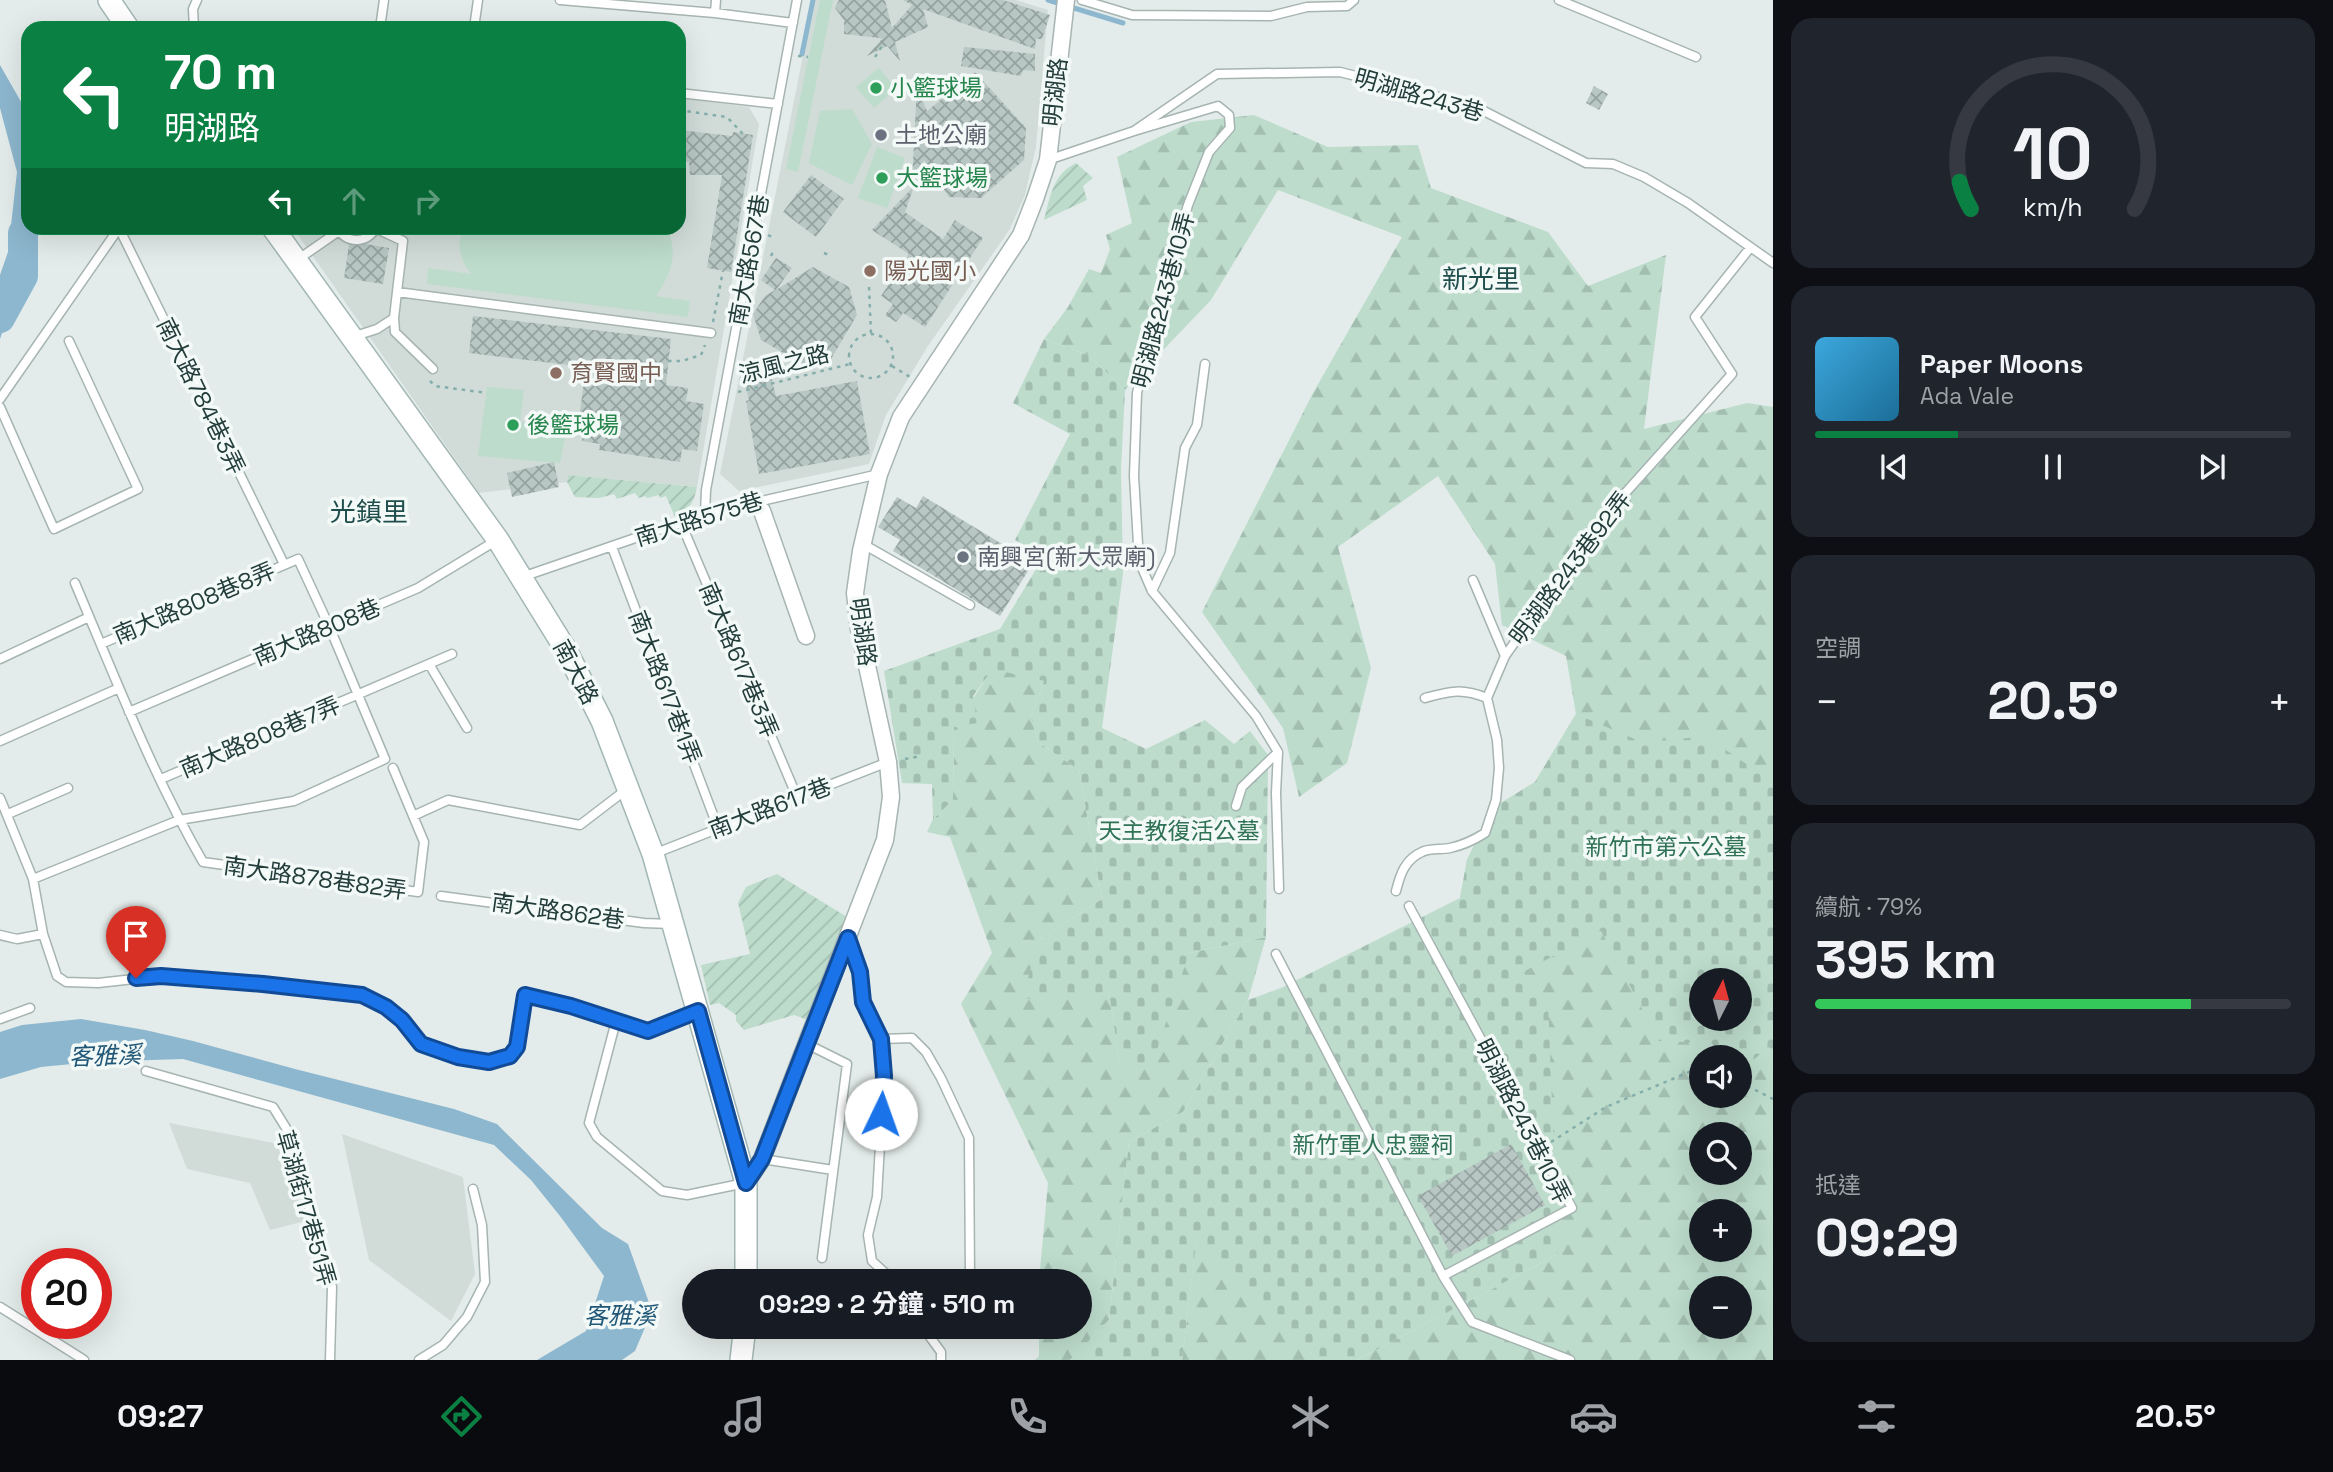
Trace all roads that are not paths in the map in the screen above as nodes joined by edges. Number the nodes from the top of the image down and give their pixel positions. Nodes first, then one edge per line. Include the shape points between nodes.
1 (108, 0) edge
2 (197, 0) edge
3 (384, 0) edge
4 (478, 0) edge
5 (559, 0) edge
6 (716, 0) edge
7 (797, 0) edge
8 (1082, 0) edge
9 (1354, 0) edge
10 (1559, 0) edge
11 (1065, 8) edge
12 (715, 12) junction
13 (123, 21) edge
14 (193, 21) edge
15 (381, 21) edge
16 (475, 21) edge
17 (793, 23) junction
18 (1696, 57) dead end
19 (686, 94) edge
20 (778, 104) junction
21 (1134, 131) junction
22 (1048, 160) junction
23 (114, 235) edge
24 (122, 235) edge
25 (278, 235) edge
26 (330, 235) edge
27 (344, 235) edge
28 (370, 235) edge
29 (391, 235) edge
30 (1750, 248) junction
31 (297, 260) junction
32 (1773, 263) edge
33 (397, 292) junction
34 (394, 318) junction
35 (711, 333) dead end
36 (352, 337) junction
37 (69, 341) dead end
38 (1205, 363) dead end
39 (432, 369) dead end
40 (0, 399) edge
41 (0, 407) edge
42 (879, 474) junction
43 (762, 511) dead end
44 (705, 514) junction
45 (681, 523) junction
46 (498, 540) junction
47 (863, 544) junction
48 (612, 547) junction
49 (284, 564) junction
50 (522, 577) junction
51 (1473, 580) dead end
52 (75, 583) dead end
53 (1152, 591) junction
54 (970, 605) dead end
55 (89, 617) junction
56 (329, 626) junction
57 (806, 636) dead end
58 (101, 644) junction
59 (452, 654) dead end
60 (1505, 656) junction
61 (0, 659) edge
62 (429, 664) junction
63 (119, 688) junction
64 (358, 694) junction
65 (1425, 698) dead end
66 (1487, 698) junction
67 (129, 712) junction
68 (467, 728) dead end
69 (0, 741) edge
70 (1278, 752) junction
71 (888, 762) junction
72 (393, 768) dead end
73 (161, 779) junction
74 (68, 788) dead end
75 (629, 788) junction
76 (797, 797) junction
77 (0, 798) edge
78 (1236, 806) dead end
79 (8, 814) junction
80 (413, 816) junction
81 (179, 820) junction
82 (718, 828) junction
83 (653, 854) junction
84 (33, 879) junction
85 (1279, 889) dead end
86 (1396, 891) dead end
87 (441, 896) dead end
88 (1409, 906) dead end
89 (674, 924) junction
90 (43, 934) junction
91 (0, 935) edge
92 (848, 938) junction
93 (1276, 954) dead end
94 (30, 1008) dead end
95 (698, 1011) junction
96 (0, 1019) edge
97 (616, 1021) junction
98 (881, 1039) junction
99 (807, 1044) junction
100 (146, 1071) dead end
101 (762, 1159) junction
102 (833, 1170) junction
103 (746, 1183) junction
104 (473, 1189) dead end
105 (822, 1258) dead end
106 (746, 1269) edge
107 (881, 1269) edge
108 (970, 1269) edge
109 (1443, 1276) junction
110 (0, 1307) edge
111 (743, 1339) edge
112 (932, 1339) edge
113 (84, 1360) edge
114 (330, 1360) edge
115 (419, 1360) edge
116 (741, 1360) edge
117 (941, 1360) edge
118 (1570, 1360) edge

1 - 13 main road
2 - 14 lane
3 - 15 lane
4 - 16 lane
5 - 12 lane
6 - 12 lane
7 - 17 lane, 南大路567巷
8 - 9 lane via 1132,15 1271,16 1307,7 1348,6
10 - 18 lane
11 - 22 street, 明湖路
12 - 17 lane
17 - 20 lane, 南大路567巷
19 - 20 lane
20 - 44 lane, 南大路567巷
21 - 22 lane, 明湖路243巷
21 - 30 lane, 明湖路243巷 via 1217,74 1340,72 1474,106 1586,163 1613,164 1634,173 1688,203
21 - 53 lane, 明湖路243巷10弄 via 1218,106 1229,115 1230,128 1209,152 1188,205 1137,393 1134,476 1139,562
22 - 42 street, 明湖路 via 1021,235 901,417
23 - 40 lane
24 - 49 lane, 南大路784巷3弄
25 - 31 main road, 南大路
26 - 31 lane
27 - 28 lane via 355,240
29 - 33 lane via 403,241
30 - 32 lane, 明湖路243巷
30 - 60 lane, 明湖路243巷92弄 via 1695,317 1732,374 1602,519
31 - 36 main road, 南大路
33 - 34 lane
33 - 35 lane
34 - 36 lane
34 - 39 lane via 394,332
36 - 46 main road, 南大路
37 - 41 lane via 138,489 54,529
38 - 53 lane via 1197,425 1185,448 1170,553
42 - 44 lane, 南大路575巷
42 - 47 street, 明湖路
43 - 57 street
44 - 45 lane, 南大路575巷
45 - 48 lane, 南大路575巷
45 - 76 lane, 南大路617巷3弄
46 - 50 main road, 南大路
46 - 56 lane, 南大路808巷 via 418,588
47 - 54 lane
47 - 71 street, 明湖路 via 856,593 859,629
48 - 50 lane, 南大路575巷
48 - 82 lane, 南大路617巷1弄
49 - 56 lane, 南大路808巷8弄 via 298,559
49 - 58 lane, 南大路808巷8弄
50 - 75 main road, 南大路 via 602,721
51 - 60 lane
52 - 55 lane
53 - 70 lane, 明湖路243巷10弄 via 1255,716
55 - 58 lane
55 - 61 lane
56 - 64 lane, 南大路808巷7弄
56 - 67 lane, 南大路808巷
58 - 63 lane
59 - 62 lane, 南大路808巷7弄
60 - 66 lane, 明湖路243巷92弄
62 - 64 lane, 南大路808巷7弄
62 - 68 lane
63 - 67 lane
63 - 69 lane
64 - 73 lane, 南大路808巷7弄
64 - 81 lane, 南大路808巷7弄 via 386,759 294,801
65 - 66 lane via 1453,690
66 - 86 lane via 1499,768 1496,800 1485,833 1468,844 1415,856 1401,873
67 - 73 lane
70 - 78 lane via 1241,787
70 - 85 lane
71 - 76 lane, 南大路617巷
71 - 92 street, 明湖路 via 891,797 885,840
72 - 80 lane, 南大路878巷82弄
73 - 81 lane
74 - 79 lane
75 - 80 lane via 580,825 448,800
75 - 83 main road, 南大路
76 - 82 lane, 南大路617巷
77 - 79 lane
79 - 84 lane
80 - 81 lane, 南大路878巷82弄 via 424,842 418,892 203,862
81 - 84 lane
82 - 83 lane, 南大路617巷
83 - 89 main road, 南大路
84 - 90 lane
87 - 89 lane, 南大路862巷
88 - 109 lane, 明湖路243巷10弄 via 1572,1209
89 - 95 main road, 南大路
90 - 91 lane via 17,939
90 - 97 lane via 57,976 66,982 161,976 362,995 402,1020 421,1044 468,1059 489,1062 510,1056 517,1047 525,995
92 - 98 lane via 860,972 863,1002
92 - 99 street, 明湖路
93 - 109 lane
94 - 96 lane
95 - 97 lane via 648,1031
95 - 103 main road, 南大路
97 - 103 lane via 589,1123 597,1138 662,1191 687,1195
98 - 107 lane via 884,1076 877,1197 868,1235 872,1261
98 - 108 lane via 912,1038 926,1052 969,1139
99 - 101 street, 明湖路
99 - 102 lane via 847,1064
100 - 114 lane, 草湖街17巷51弄 via 273,1107 286,1128 332,1287
101 - 102 lane
101 - 103 street, 明湖路
102 - 105 lane
103 - 106 main road
104 - 115 lane via 482,1225 485,1282 467,1317 443,1345
109 - 118 lane via 1472,1322
110 - 113 lane
111 - 116 main road
112 - 117 lane

